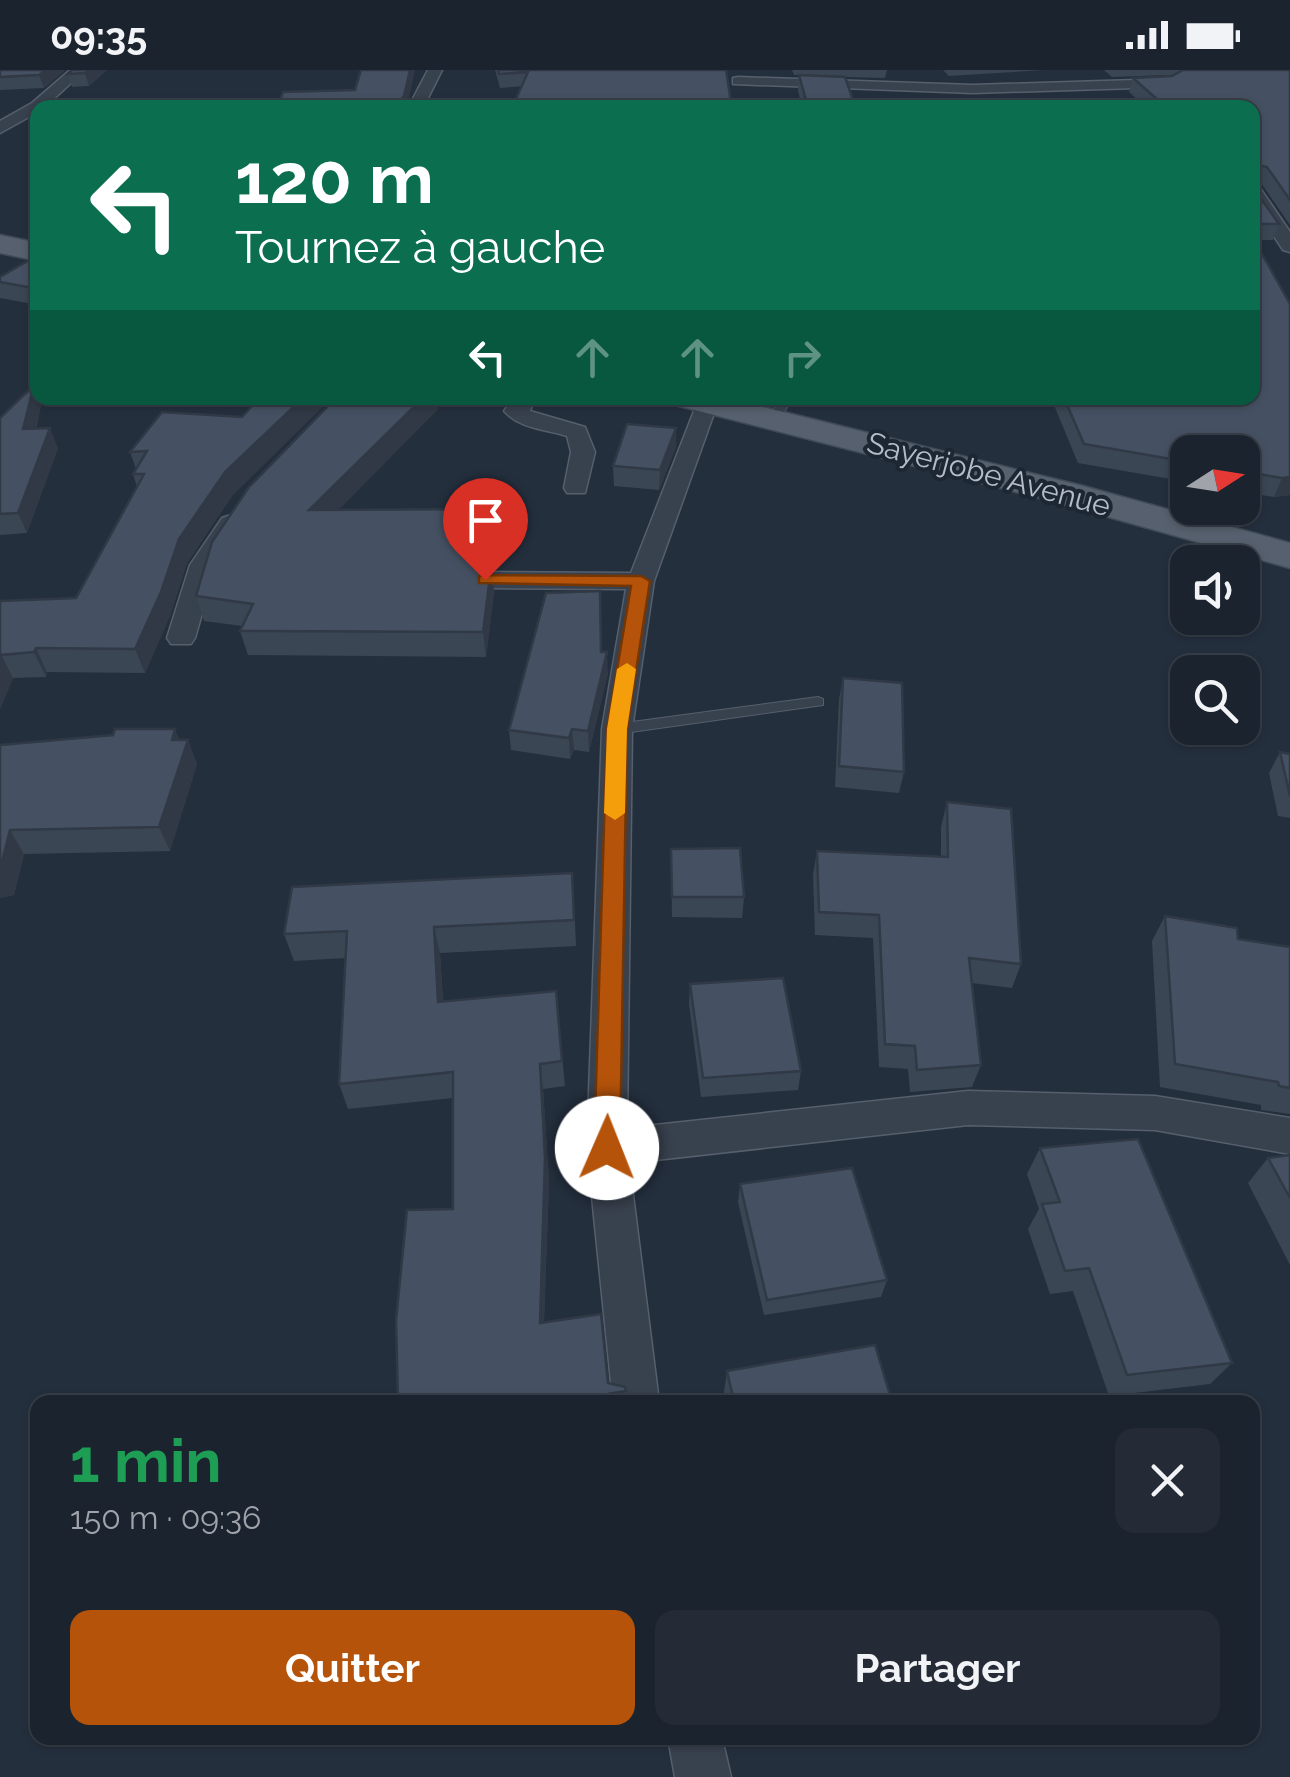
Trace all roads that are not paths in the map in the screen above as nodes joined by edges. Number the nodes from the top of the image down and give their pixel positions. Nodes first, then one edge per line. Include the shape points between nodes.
1 (78, 70) edge
2 (89, 70) edge
3 (435, 70) edge
4 (1164, 76) edge
5 (738, 83) edge
6 (1182, 98) edge
7 (43, 100) edge
8 (419, 100) edge
9 (30, 110) edge
10 (30, 125) edge
11 (3, 126) edge
12 (1260, 198) edge
13 (1290, 208) edge
14 (1268, 209) junction
15 (0, 244) edge
16 (1284, 249) edge
17 (30, 250) edge
18 (519, 405) edge
19 (695, 405) edge
20 (750, 405) edge
21 (781, 408) edge
22 (576, 488) dead end
23 (244, 503) edge
24 (1290, 556) edge
25 (485, 580) edge
26 (641, 581) junction
27 (182, 638) dead end
28 (818, 702) dead end
29 (617, 729) junction
30 (1290, 1136) edge
31 (607, 1148) junction
32 (635, 1395) edge
33 (696, 1745) edge
34 (704, 1777) edge

1 - 2 street
1 - 7 street
3 - 8 street
4 - 5 street via 973,89
4 - 6 street
9 - 11 street
10 - 11 street
12 - 14 street
13 - 14 street
14 - 16 street
15 - 17 main road
18 - 22 street via 515,411 524,418 577,432 582,452
19 - 26 street
20 - 21 main road, Sayerjobe Avenue
21 - 24 main road, Sayerjobe Avenue
23 - 27 street via 203,565
25 - 26 street
26 - 29 street
28 - 29 lane
29 - 31 street
30 - 31 street via 1154,1113 968,1108
31 - 32 street
33 - 34 street

